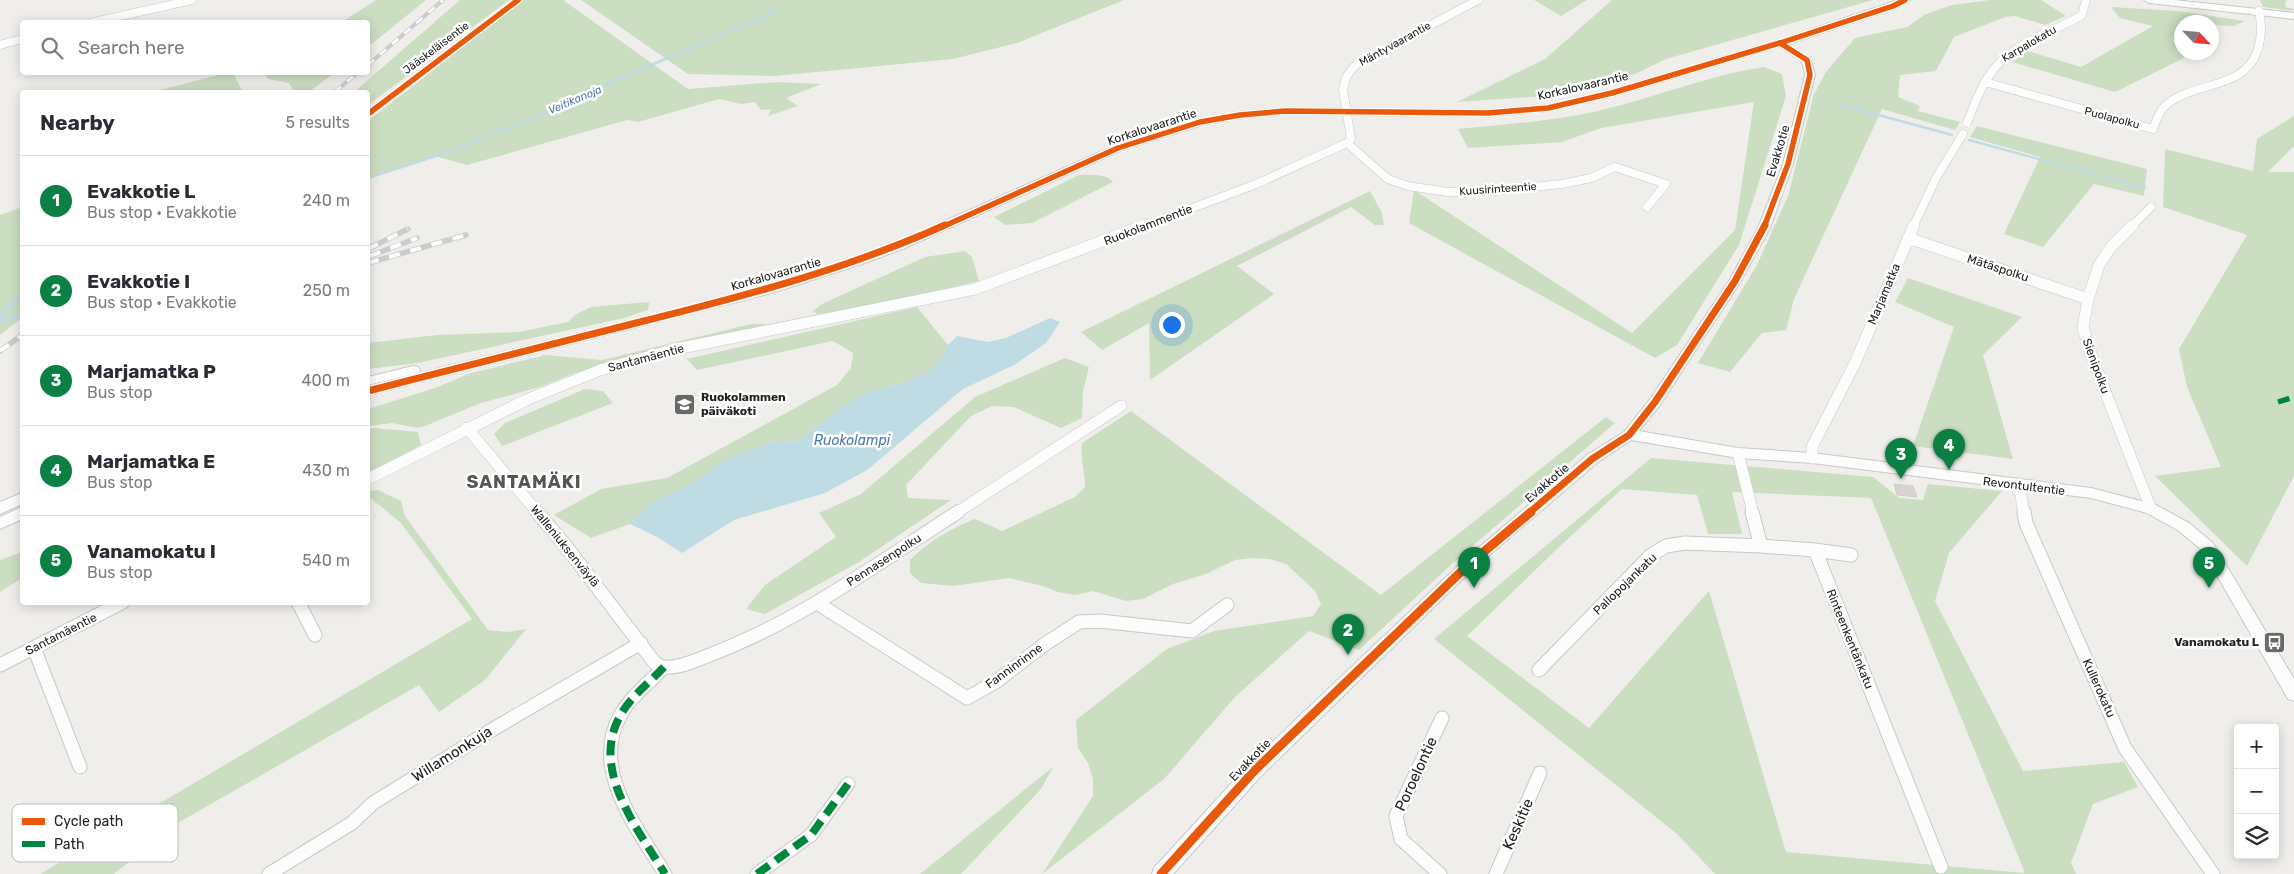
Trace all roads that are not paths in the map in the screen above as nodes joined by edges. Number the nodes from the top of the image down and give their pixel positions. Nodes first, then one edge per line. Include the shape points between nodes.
1 (192, 0) edge
2 (1478, 0) edge
3 (1905, 0) edge
4 (2086, 0) edge
5 (2149, 0) edge
6 (2259, 11) junction
7 (2294, 16) edge
8 (103, 20) edge
9 (20, 39) edge
10 (1780, 43) junction
11 (0, 44) edge
12 (1984, 82) junction
13 (1345, 110) junction
14 (1967, 123) dead end
15 (1963, 134) dead end
16 (1347, 143) junction
17 (2151, 206) dead end
18 (1647, 207) dead end
19 (1908, 238) junction
20 (944, 295) joint
21 (2088, 299) junction
22 (583, 337) junction
23 (370, 381) edge
24 (370, 390) edge
25 (1121, 406) dead end
26 (467, 428) junction
27 (1629, 435) junction
28 (1738, 453) junction
29 (1812, 458) junction
30 (370, 477) edge
31 (2020, 486) junction
32 (20, 499) edge
33 (0, 508) edge
34 (2152, 509) junction
35 (20, 514) edge
36 (0, 523) edge
37 (1761, 546) junction
38 (1815, 550) junction
39 (1851, 555) dead end
40 (817, 603) junction
41 (1227, 604) dead end
42 (117, 605) edge
43 (300, 605) edge
44 (315, 635) dead end
45 (641, 643) junction
46 (34, 648) junction
47 (0, 665) edge
48 (664, 667) junction
49 (1539, 670) dead end
50 (2294, 694) edge
51 (1442, 718) dead end
52 (80, 767) dead end
53 (1540, 773) dead end
54 (848, 784) dead end
55 (1940, 867) dead end
56 (269, 874) edge
57 (665, 874) edge
58 (757, 874) edge
59 (1161, 874) edge
60 (1440, 874) edge
61 (1496, 874) edge
62 (2213, 874) edge

1 - 8 street
2 - 13 street, Mäntyvaarantie via 1357,64 1345,76
3 - 10 street, Korkalovaarantie
4 - 12 street, Karpalokatu via 2082,15 2004,56
5 - 6 street
6 - 7 street
6 - 12 street, Puolapolku via 2263,26 2259,53 2252,65 2240,74 2165,106 2153,129
9 - 11 street
10 - 13 street, Korkalovaarantie via 1612,93 1548,108 1458,113
10 - 27 street, Evakkotie via 1807,60 1810,75 1788,164 1764,228 1735,281 1656,402
12 - 14 street, Karpalokatu
13 - 16 street via 1351,124 1351,139
13 - 22 street, Korkalovaarantie via 1285,111 1200,122 1118,148 899,246 858,261 768,290
15 - 19 street, Marjamatka via 1936,178
16 - 18 street, Kuusirinteentie via 1388,179 1408,186 1448,192 1562,184 1591,178 1615,167 1666,184
16 - 20 street, Ruokolammentie via 1247,188 975,289
17 - 21 street, Sienipolku via 2110,247
19 - 21 street, Mätäspolku
19 - 29 street, Marjamatka via 1856,361 1812,447
20 - 26 street, Santamäentie via 661,353 600,370
21 - 34 street, Sienipolku via 2083,328
22 - 23 street, Korkalovaarantie via 563,338
22 - 24 street, Korkalovaarantie
25 - 40 street, Pennasenpolku
26 - 30 street, Santamäentie
26 - 45 street, Walleniuksenväylä via 565,545
27 - 28 street, Revontultentie
27 - 59 street, Evakkotie via 1592,460 1467,566 1254,770
28 - 29 street, Revontultentie
28 - 37 street
29 - 31 street, Revontultentie
31 - 34 street, Revontultentie via 2090,493
31 - 62 street, Kullerokatu via 2026,523 2125,748
32 - 33 street
34 - 50 street, Revontultentie via 2184,527 2208,547
35 - 36 street
37 - 38 street
37 - 49 street, Pallopojankatu via 1685,543 1666,546 1650,556
38 - 39 street
38 - 55 street, Rinteenkentänkatu
40 - 41 street, Fanninrinne via 967,698 997,681 1079,622 1100,621 1192,631
40 - 48 street, Pennasenpolku via 703,657 683,665
42 - 46 street, Santamäentie
43 - 44 street
45 - 48 street via 652,660
45 - 56 street, Willamonkuja via 373,803 352,823
46 - 47 street, Santamäentie
46 - 52 street
48 - 57 street via 621,715 610,739 610,760 617,790
51 - 60 street, Poroelontie via 1396,816 1401,839
53 - 61 street, Keskitie
54 - 58 street via 811,835

